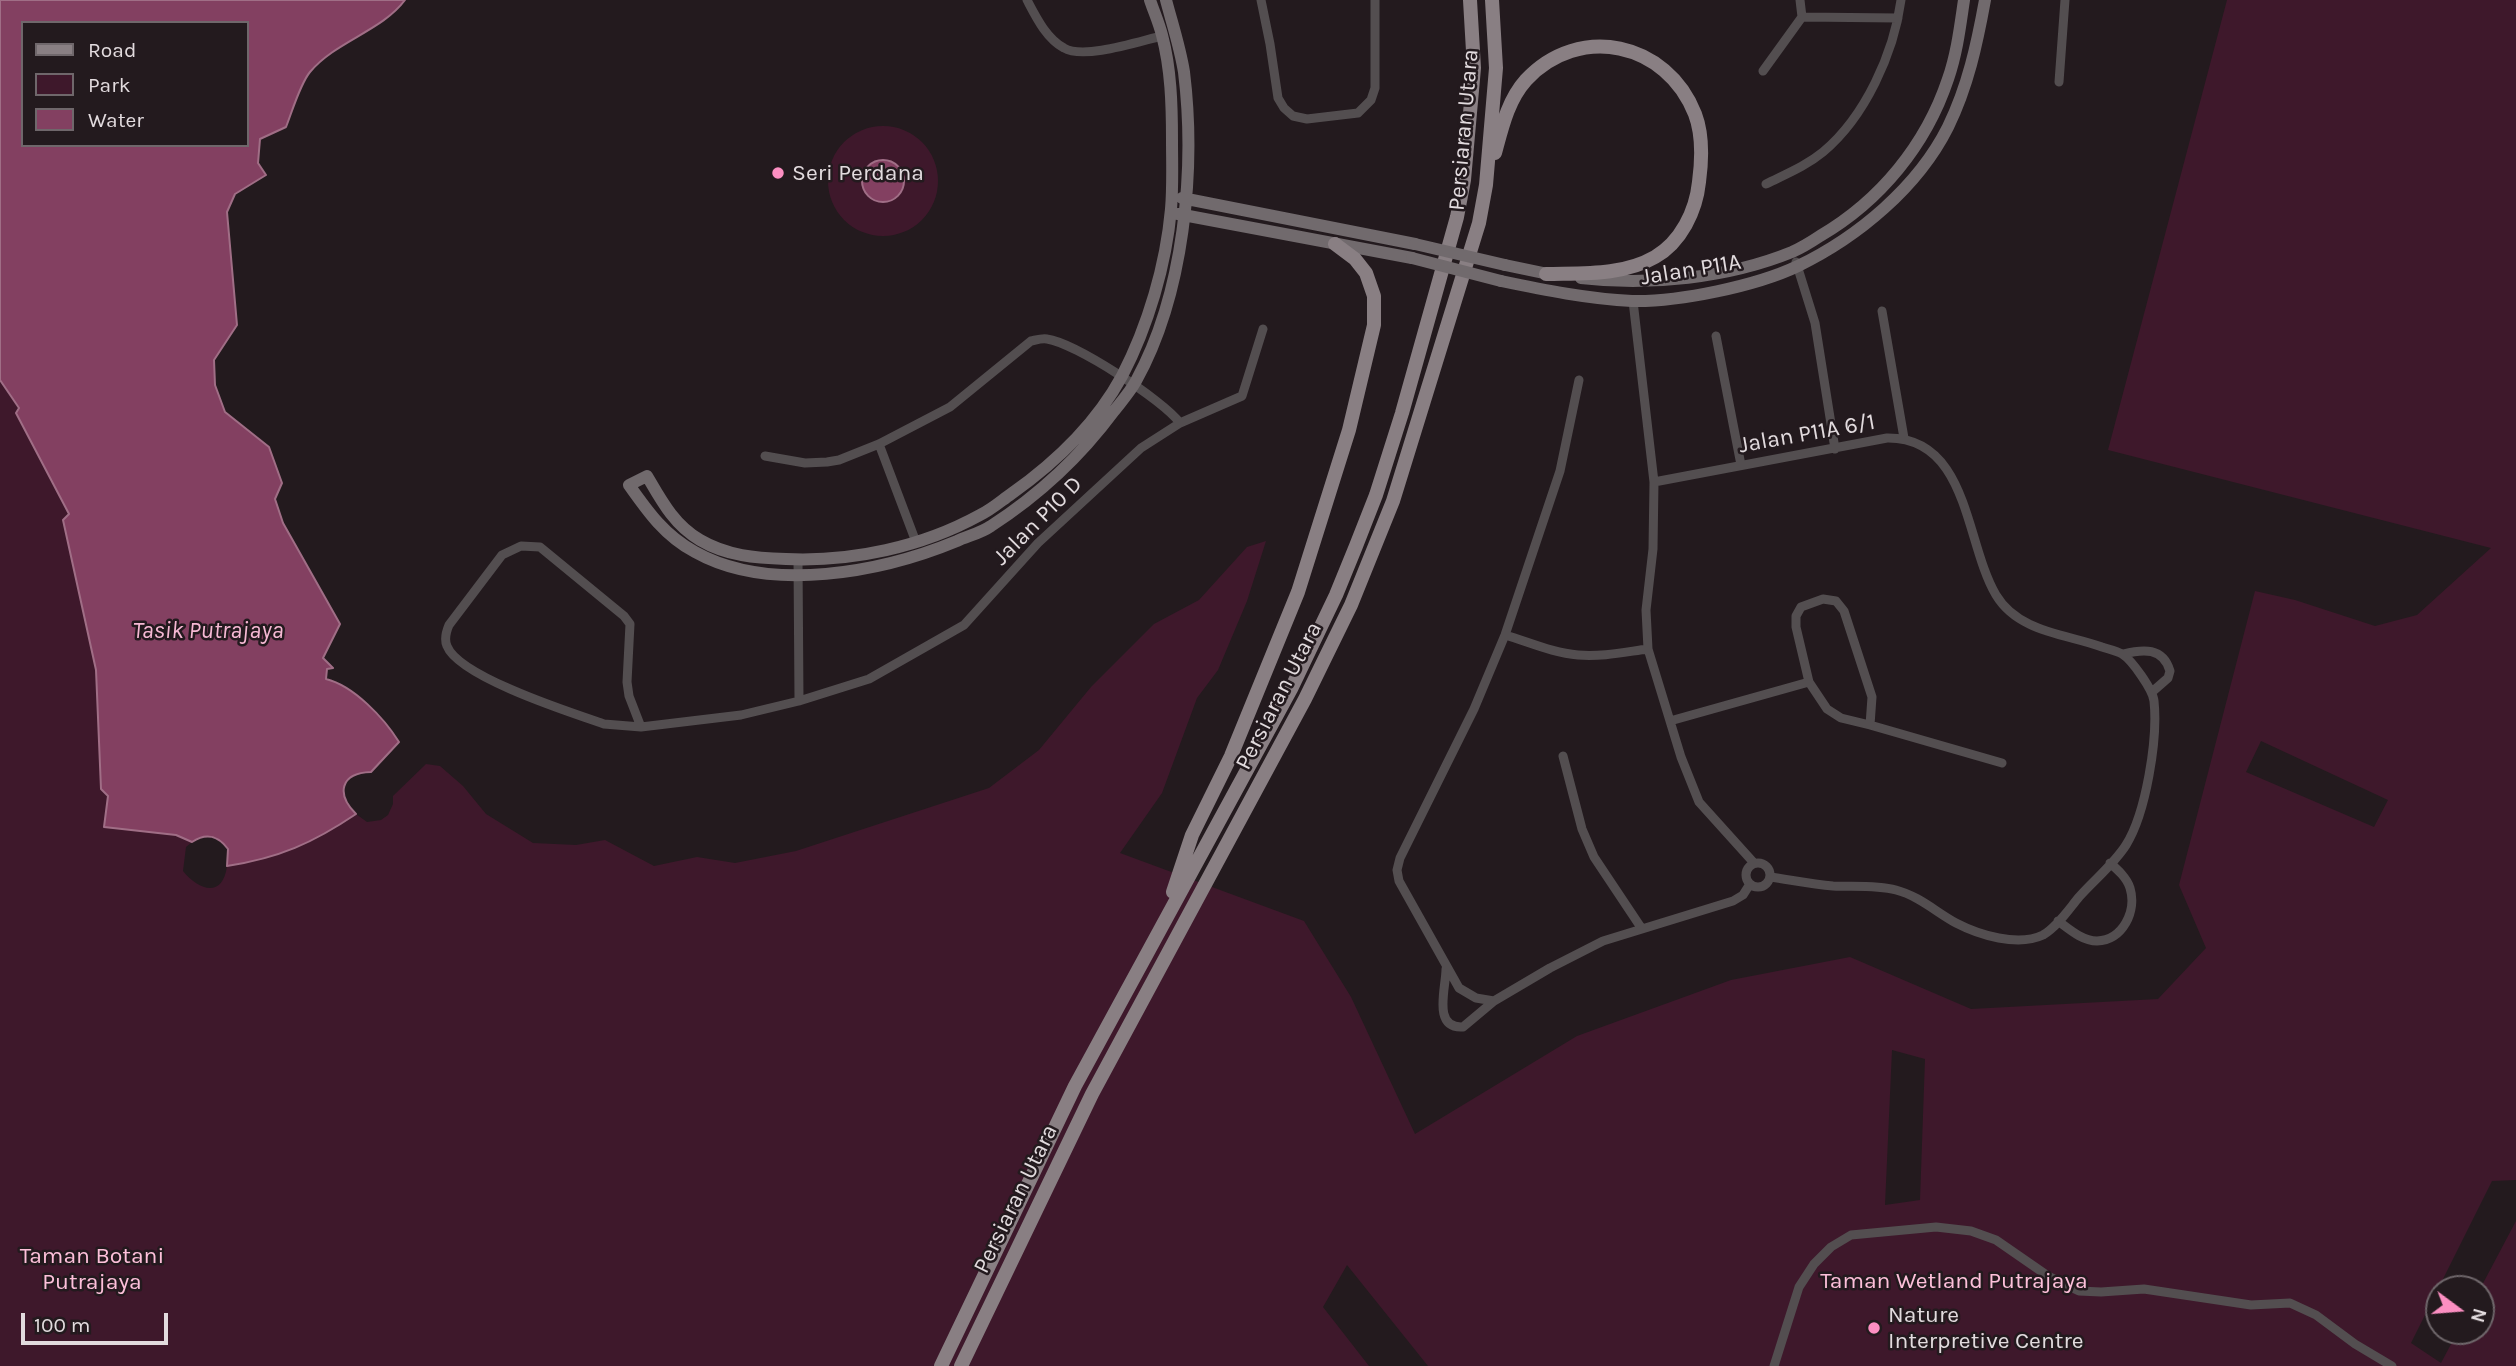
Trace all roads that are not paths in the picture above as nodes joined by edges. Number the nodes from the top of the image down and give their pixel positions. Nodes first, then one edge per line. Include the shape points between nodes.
1 (1027, 0) edge
2 (1150, 0) edge
3 (1166, 0) edge
4 (1261, 0) edge
5 (1375, 0) edge
6 (1470, 0) edge
7 (1492, 0) edge
8 (1800, 0) edge
9 (1901, 0) edge
10 (1964, 0) edge
11 (1985, 0) edge
12 (2064, 0) edge
13 (1802, 17) junction
14 (1898, 18) junction
15 (1162, 36) junction
16 (1763, 71) dead end
17 (2059, 82) dead end
18 (1766, 184) dead end
19 (1486, 185) junction
20 (1172, 196) junction
21 (1187, 199) junction
22 (1171, 212) junction
23 (1185, 215) junction
24 (1335, 244) junction
25 (1793, 252) junction
26 (1798, 266) junction
27 (1546, 274) junction
28 (1633, 301) junction
29 (1882, 310) dead end
30 (1263, 329) dead end
31 (1716, 336) dead end
32 (1121, 377) junction
33 (1579, 380) dead end
34 (1134, 384) junction
35 (1180, 422) junction
36 (1903, 438) junction
37 (879, 444) junction
38 (1835, 449) junction
39 (765, 456) dead end
40 (1741, 465) junction
41 (1654, 482) junction
42 (916, 542) junction
43 (799, 560) junction
44 (798, 575) junction
45 (1505, 635) junction
46 (1648, 649) junction
47 (2123, 654) junction
48 (1809, 682) junction
49 (2152, 692) junction
50 (799, 701) junction
51 (1670, 721) junction
52 (1870, 725) junction
53 (642, 727) junction
54 (1563, 756) dead end
55 (2001, 763) dead end
56 (1754, 863) junction
57 (2110, 863) junction
58 (1770, 877) junction
59 (1750, 884) junction
60 (2058, 921) junction
61 (1161, 927) junction
62 (1642, 929) junction
63 (1446, 968) junction
64 (1494, 1001) junction
65 (941, 1366) edge
66 (961, 1366) edge
67 (1774, 1366) edge
68 (2392, 1366) edge

1 - 15 street via 1048,34 1070,51
2 - 15 street
3 - 21 street via 1184,71
4 - 5 street via 1278,98 1293,116 1307,119 1359,113 1371,100 1375,88
6 - 61 main road, Persiaran Utara via 1474,68 1457,217 1376,495 1291,689
7 - 19 main road, Persiaran Utara via 1496,68
8 - 13 street
9 - 14 street
10 - 25 street, Jalan P11A via 1948,79 1914,148 1892,179 1842,223
11 - 26 street, Jalan P11A via 1966,86 1930,157 1904,189 1850,235
12 - 17 street
13 - 14 street
13 - 16 street
14 - 18 street via 1879,74 1856,115 1825,150
15 - 20 street via 1172,109
19 - 27 main road via 1513,99 1526,80 1559,56 1593,46 1624,49 1653,62 1678,85 1695,114 1701,149 1698,191 1685,227 1656,257 1633,267
19 - 66 main road, Persiaran Utara via 1479,223 1420,418 1351,605 1092,1094
20 - 21 street, Jalan P11A
20 - 22 street
21 - 23 street
21 - 27 street, Jalan P11A, bridge
22 - 23 street, Jalan P11A
22 - 32 street via 1145,323
23 - 24 street, Jalan P11A
23 - 34 street via 1167,301
24 - 28 street, Jalan P11A, bridge via 1541,289
24 - 61 main road via 1366,273 1374,296 1374,325 1349,430 1298,592 1236,743 1192,835
25 - 26 street
25 - 27 street, Jalan P11A via 1747,266 1666,280
26 - 28 street, Jalan P11A via 1751,283
26 - 38 street via 1815,323
28 - 41 street
29 - 36 street
30 - 35 street, Jalan P10 D via 1242,396
31 - 40 street
32 - 34 street
32 - 37 street via 1067,345 1045,338 1031,341 950,407
32 - 42 street via 1087,427 1046,469 981,515
33 - 45 street via 1560,471
34 - 35 street
34 - 44 street via 1095,436 1055,478 989,528 920,556 850,571
35 - 50 street, Jalan P10 D via 1141,448 1038,543 964,625 869,679
36 - 38 street, Jalan P11A 6/1
36 - 47 street, Jalan P11A 6/1 via 1942,461 1961,495 1988,577 2005,608 2038,628
37 - 39 street via 827,462
37 - 42 street
38 - 40 street, Jalan P11A 6/1
40 - 41 street, Jalan P11A 6/1
41 - 46 street
42 - 43 street via 850,557
43 - 44 street
43 - 44 street via 749,558 719,549 683,528 647,476 629,485 657,525 695,553 749,571
44 - 50 street
45 - 46 street via 1578,655
45 - 63 street via 1397,870
46 - 51 street
47 - 49 street
47 - 49 street, Jalan P11A 6/1 via 2141,650 2163,656 2170,671 2168,678
48 - 51 street
48 - 52 street via 1827,709 1841,718
48 - 52 street via 1796,617 1801,607 1823,599 1836,601 1844,611 1871,697
49 - 57 street via 2152,748 2140,813 2125,846
50 - 53 street, Jalan P10 D via 741,715
51 - 56 street via 1699,802
52 - 55 street
53 - 53 street, Jalan P10 D via 604,724 528,697 492,682 453,655 446,642 449,625 502,555 521,546 540,547 624,616 630,624 629,696
54 - 62 street via 1581,829
56 - 58 street via 1769,869
56 - 59 street via 1746,876
57 - 60 street
57 - 60 street via 2130,887 2130,915 2124,927 2095,941
58 - 59 street via 1758,887
58 - 60 street via 1897,890 1957,923 2015,940 2044,934
59 - 62 street via 1733,901
61 - 65 main road, Persiaran Utara via 1075,1086
62 - 64 street via 1603,941
63 - 64 street via 1466,994
63 - 64 street via 1442,1011 1450,1025 1463,1027
67 - 68 street via 1799,1287 1831,1247 1851,1235 1936,1227 1971,1231 1996,1240 2079,1291 2144,1289 2251,1304 2290,1303

